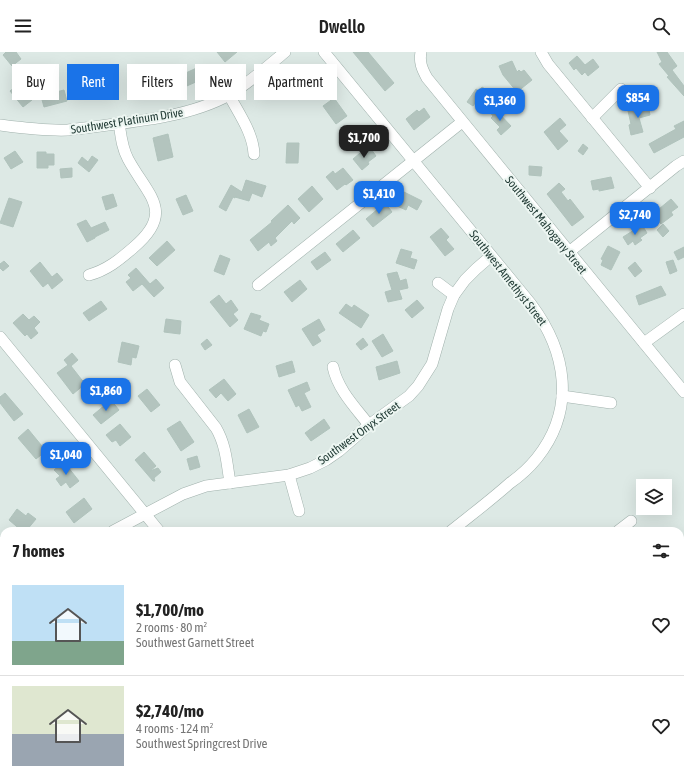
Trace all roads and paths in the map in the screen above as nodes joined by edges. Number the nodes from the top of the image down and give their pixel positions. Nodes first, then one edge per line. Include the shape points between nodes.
1 (285, 52) edge
2 (324, 52) edge
3 (421, 52) edge
4 (541, 52) edge
5 (246, 84) edge
6 (621, 89) dead end
7 (217, 100) edge
8 (232, 100) edge
9 (592, 118) junction
10 (462, 122) junction
11 (119, 123) junction
12 (0, 125) edge
13 (254, 154) dead end
14 (414, 161) junction
15 (684, 161) edge
16 (650, 188) junction
17 (569, 252) junction
18 (492, 256) junction
19 (89, 275) dead end
20 (438, 284) dead end
21 (258, 285) dead end
22 (454, 295) junction
23 (684, 314) edge
24 (0, 337) edge
25 (644, 343) junction
26 (175, 365) dead end
27 (333, 367) dead end
28 (684, 392) edge
29 (562, 396) junction
30 (611, 403) dead end
31 (369, 425) junction
32 (289, 475) junction
33 (230, 483) junction
34 (299, 511) dead end
35 (144, 513) junction
36 (630, 521) dead end
37 (120, 527) edge
38 (156, 527) edge
39 (456, 527) edge
40 (623, 527) edge

1 - 5 street, Southwest Platinum Drive
2 - 14 street, Southwest Amethyst Street
3 - 10 street, Southwest Mahogany Street via 421,69
4 - 9 street
6 - 9 street
7 - 11 street, Southwest Platinum Drive via 172,115
8 - 13 street via 250,134
9 - 16 street
10 - 14 street
10 - 17 street, Southwest Mahogany Street
11 - 12 street, Southwest Platinum Drive via 52,131
11 - 19 street via 127,158 151,196 155,217 148,235 111,266
14 - 18 street, Southwest Amethyst Street
14 - 21 street
15 - 16 street
16 - 17 street
17 - 25 street, Southwest Mahogany Street
18 - 22 street, Southwest Onyx Street via 469,276
18 - 29 street, Southwest Amethyst Street via 549,330 560,364
20 - 22 street
22 - 31 street, Southwest Onyx Street via 432,364 425,376 409,396
23 - 25 street
24 - 35 street
25 - 28 street, Southwest Mahogany Street
26 - 33 street via 180,382 221,435
27 - 31 street via 335,378 341,388
29 - 30 street
29 - 39 street, Southwest Amethyst Street via 554,429 536,459 501,492
31 - 32 street, Southwest Onyx Street via 326,460
32 - 33 street, Southwest Onyx Street
32 - 34 street
33 - 35 street, Southwest Onyx Street via 206,486 183,494
35 - 37 street, Southwest Onyx Street
35 - 38 street
36 - 40 street

